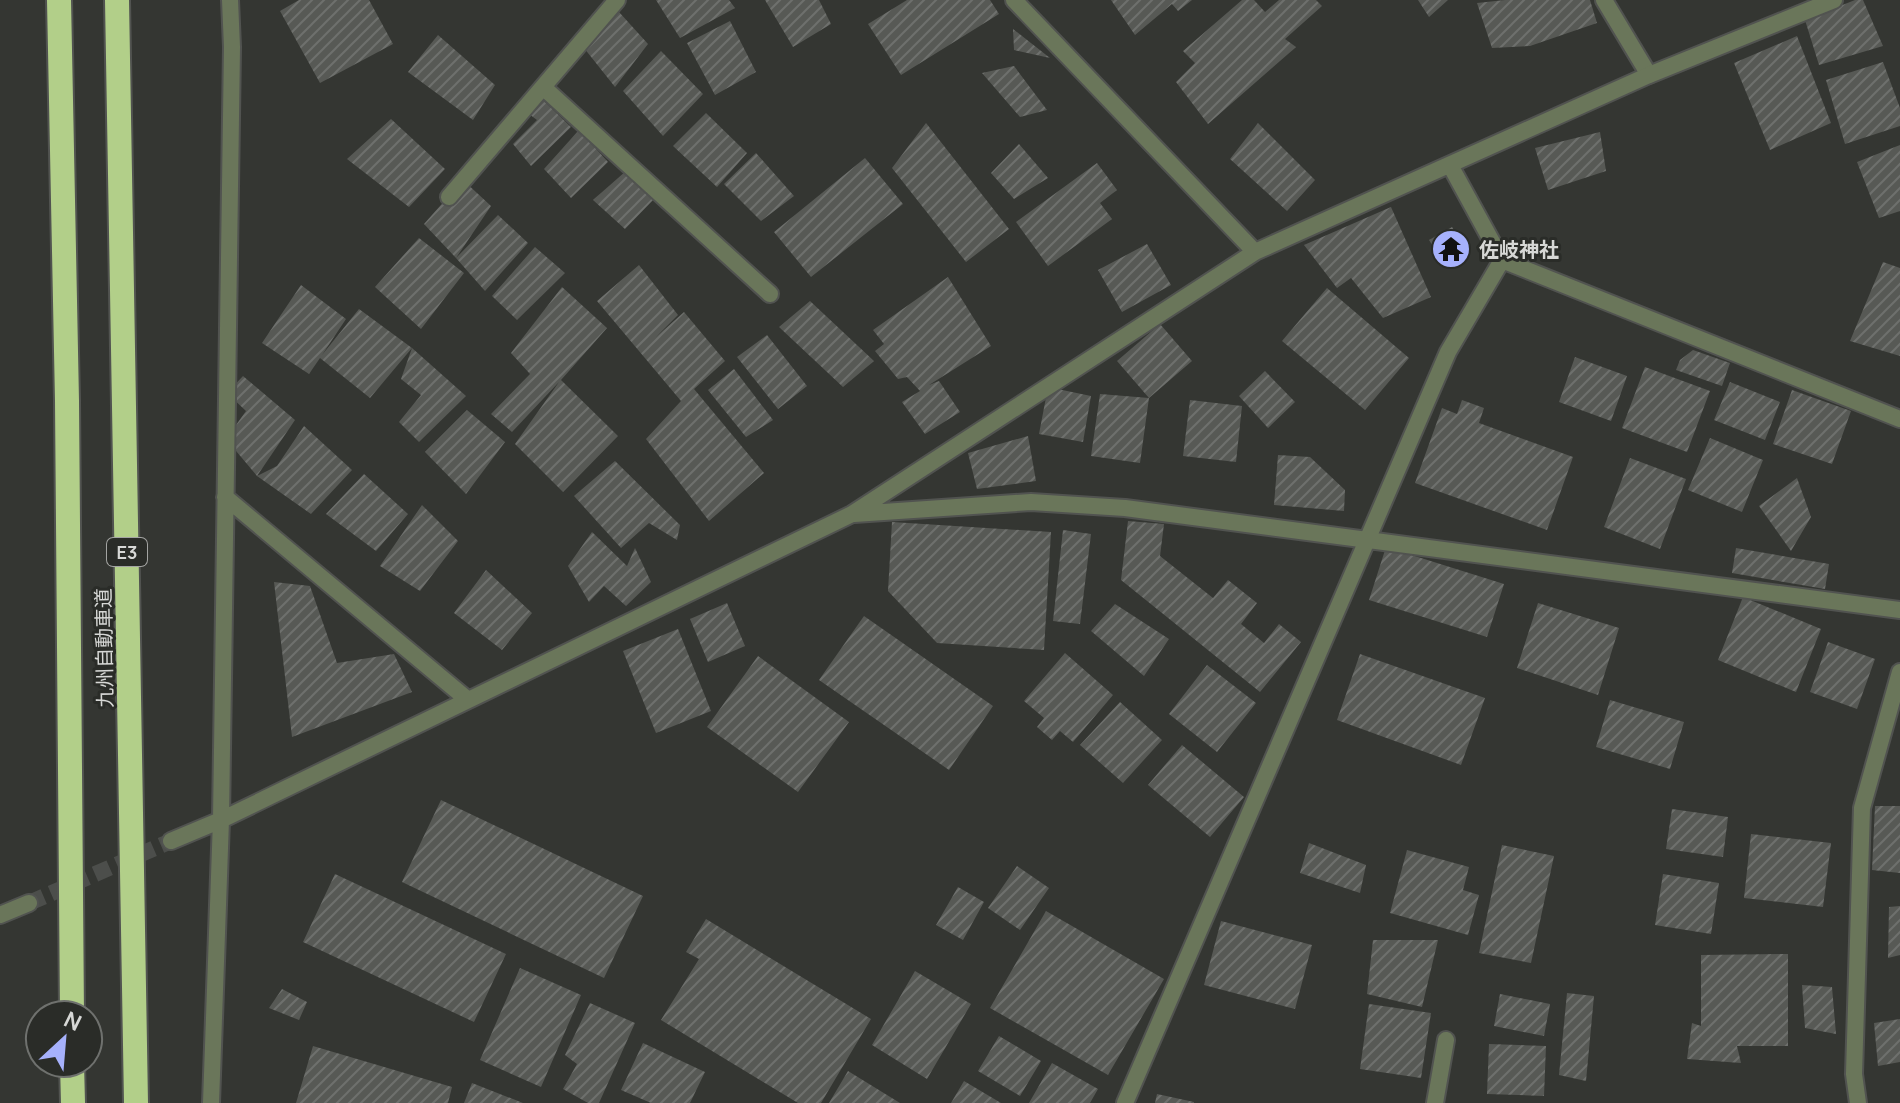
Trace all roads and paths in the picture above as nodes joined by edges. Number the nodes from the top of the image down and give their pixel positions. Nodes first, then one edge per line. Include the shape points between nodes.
1 (59, 0) edge
2 (117, 0) edge
3 (230, 0) edge
4 (617, 0) edge
5 (1014, 0) edge
6 (1604, 0) edge
7 (1833, 0) edge
8 (1649, 75) junction
9 (543, 87) junction
10 (1450, 165) junction
11 (449, 197) dead end
12 (1255, 252) junction
13 (1502, 260) junction
14 (770, 294) dead end
15 (1900, 419) edge
16 (225, 497) junction
17 (852, 514) junction
18 (1369, 539) junction
19 (1900, 610) edge
20 (1900, 672) edge
21 (468, 700) junction
22 (221, 820) junction
23 (171, 841) tunnel mouth
24 (29, 903) tunnel mouth
25 (0, 915) edge
26 (72, 999) edge
27 (1446, 1040) dead end
28 (72, 1079) edge
29 (73, 1103) edge
30 (136, 1103) edge
31 (211, 1103) edge
32 (1125, 1103) edge
33 (1435, 1103) edge
34 (1858, 1103) edge

1 - 26 highway, 九州自動車道
2 - 30 highway, 九州自動車道 / E3
3 - 16 street
4 - 9 street
5 - 12 street
6 - 8 street
7 - 8 street
8 - 10 street
9 - 11 street
9 - 14 street
10 - 12 street
10 - 13 street
12 - 17 street
13 - 15 street
13 - 18 street via 1448,352
16 - 21 street
16 - 22 street
17 - 18 street via 1031,502 1125,508
17 - 21 street
18 - 19 street
18 - 32 street
20 - 34 street via 1862,808 1854,1074
21 - 22 street
22 - 23 street
22 - 31 street
24 - 25 street
27 - 33 street
28 - 29 highway

